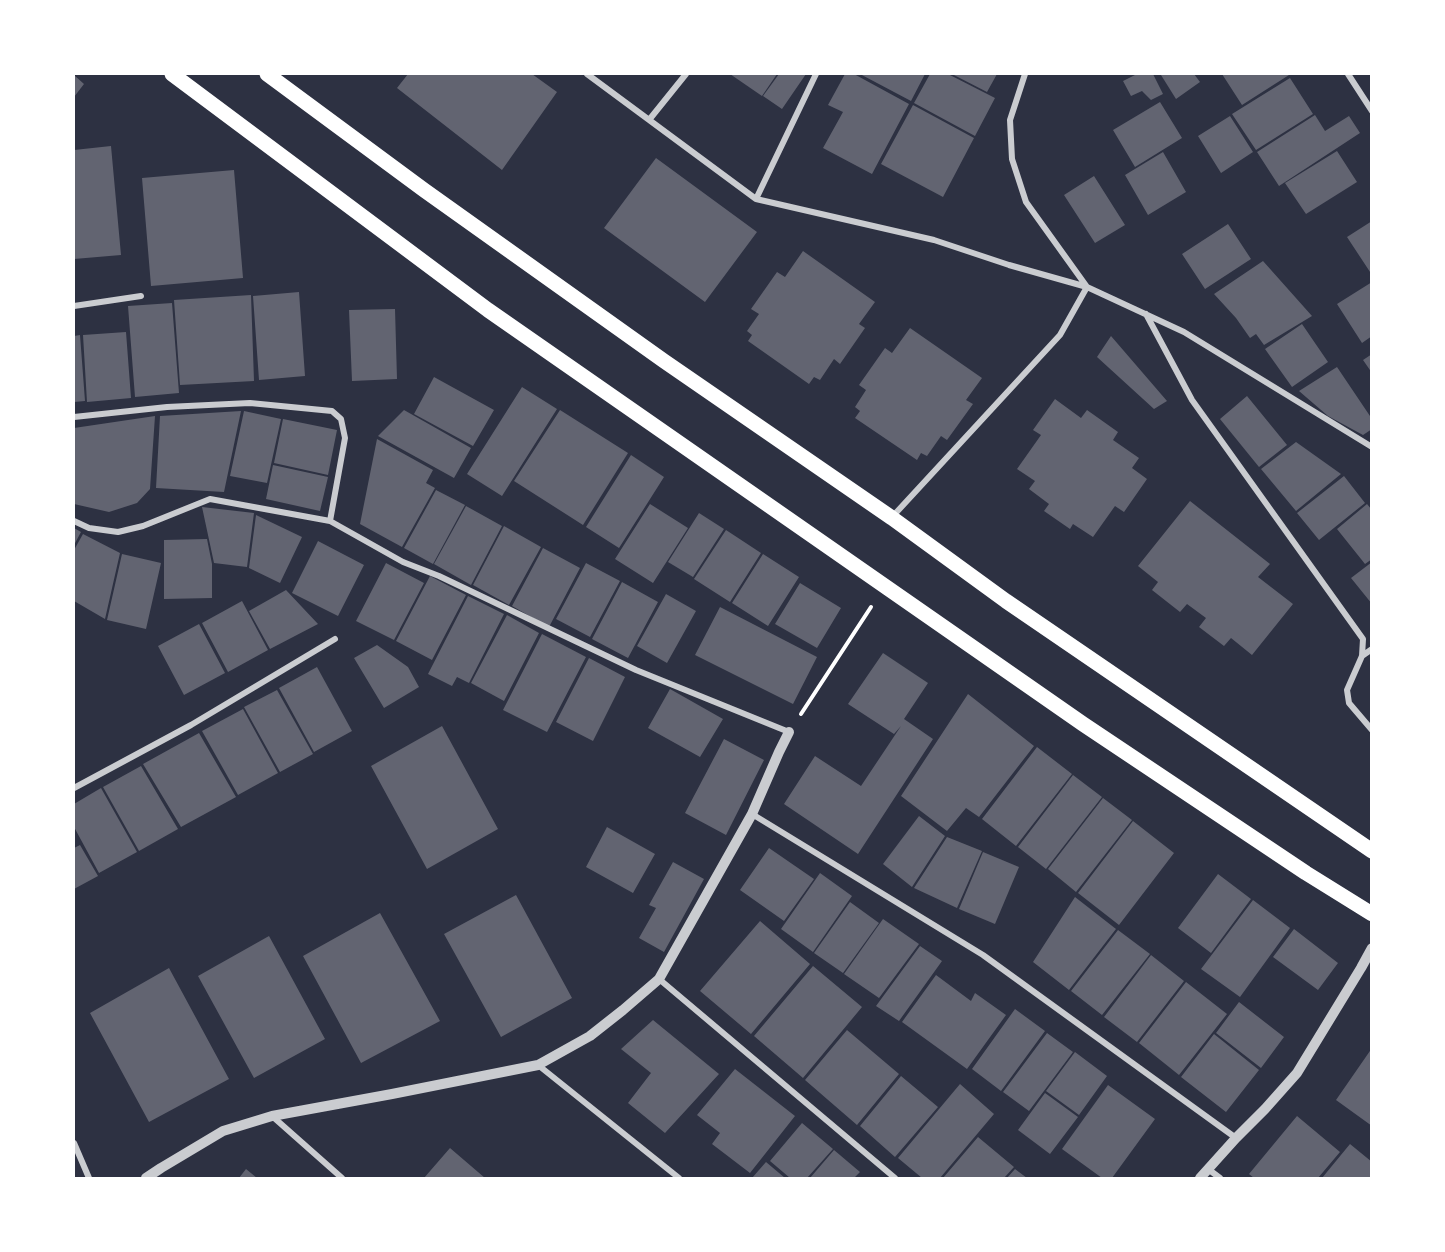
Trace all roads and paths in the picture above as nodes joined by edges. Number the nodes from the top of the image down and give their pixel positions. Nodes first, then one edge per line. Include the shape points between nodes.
1 (172, 74) edge
2 (267, 74) edge
3 (587, 74) edge
4 (686, 74) edge
5 (816, 74) edge
6 (1025, 74) edge
7 (1348, 74) edge
8 (1371, 111) edge
9 (649, 120) junction
10 (756, 199) junction
11 (1087, 287) junction
12 (141, 296) dead end
13 (74, 306) edge
14 (1146, 314) junction
15 (74, 417) edge
16 (1371, 447) edge
17 (892, 518) junction
18 (74, 521) edge
19 (330, 521) junction
20 (884, 587) junction
21 (335, 639) dead end
22 (1371, 649) edge
23 (1362, 656) junction
24 (1371, 730) edge
25 (789, 732) junction
26 (74, 788) edge
27 (752, 814) junction
28 (1371, 851) edge
29 (1371, 914) edge
30 (1371, 948) edge
31 (659, 979) junction
32 (538, 1065) junction
33 (272, 1116) junction
34 (1236, 1138) junction
35 (74, 1143) edge
36 (1208, 1169) junction
37 (89, 1179) edge
38 (146, 1179) edge
39 (342, 1179) edge
40 (679, 1179) edge
41 (895, 1179) edge
42 (1200, 1179) edge
43 (1220, 1179) edge

1 - 20 main road via 488,310
2 - 17 main road via 616,327
3 - 9 street
4 - 9 street
5 - 10 street
6 - 11 street via 1010,120 1012,159 1026,202
7 - 8 street
9 - 10 street
10 - 11 street via 934,240
11 - 14 street
11 - 17 street via 1060,335
12 - 13 street
14 - 16 street via 1184,332
14 - 23 street via 1192,400 1363,639
15 - 19 street via 250,403 332,411 341,418 345,438
17 - 28 main road via 1006,601
18 - 19 street via 89,528 118,532 210,499
19 - 25 street via 403,562 636,670
20 - 25 path
20 - 29 main road
21 - 26 street via 191,725
22 - 23 street
23 - 24 street via 1347,690 1349,703
25 - 27 street
27 - 31 street
27 - 34 street via 983,955
30 - 34 street via 1297,1072
31 - 32 street via 590,1036
31 - 41 street
32 - 33 street
32 - 40 street
33 - 38 street via 223,1131
33 - 39 street
34 - 36 street
35 - 37 street
36 - 42 street
36 - 43 street

